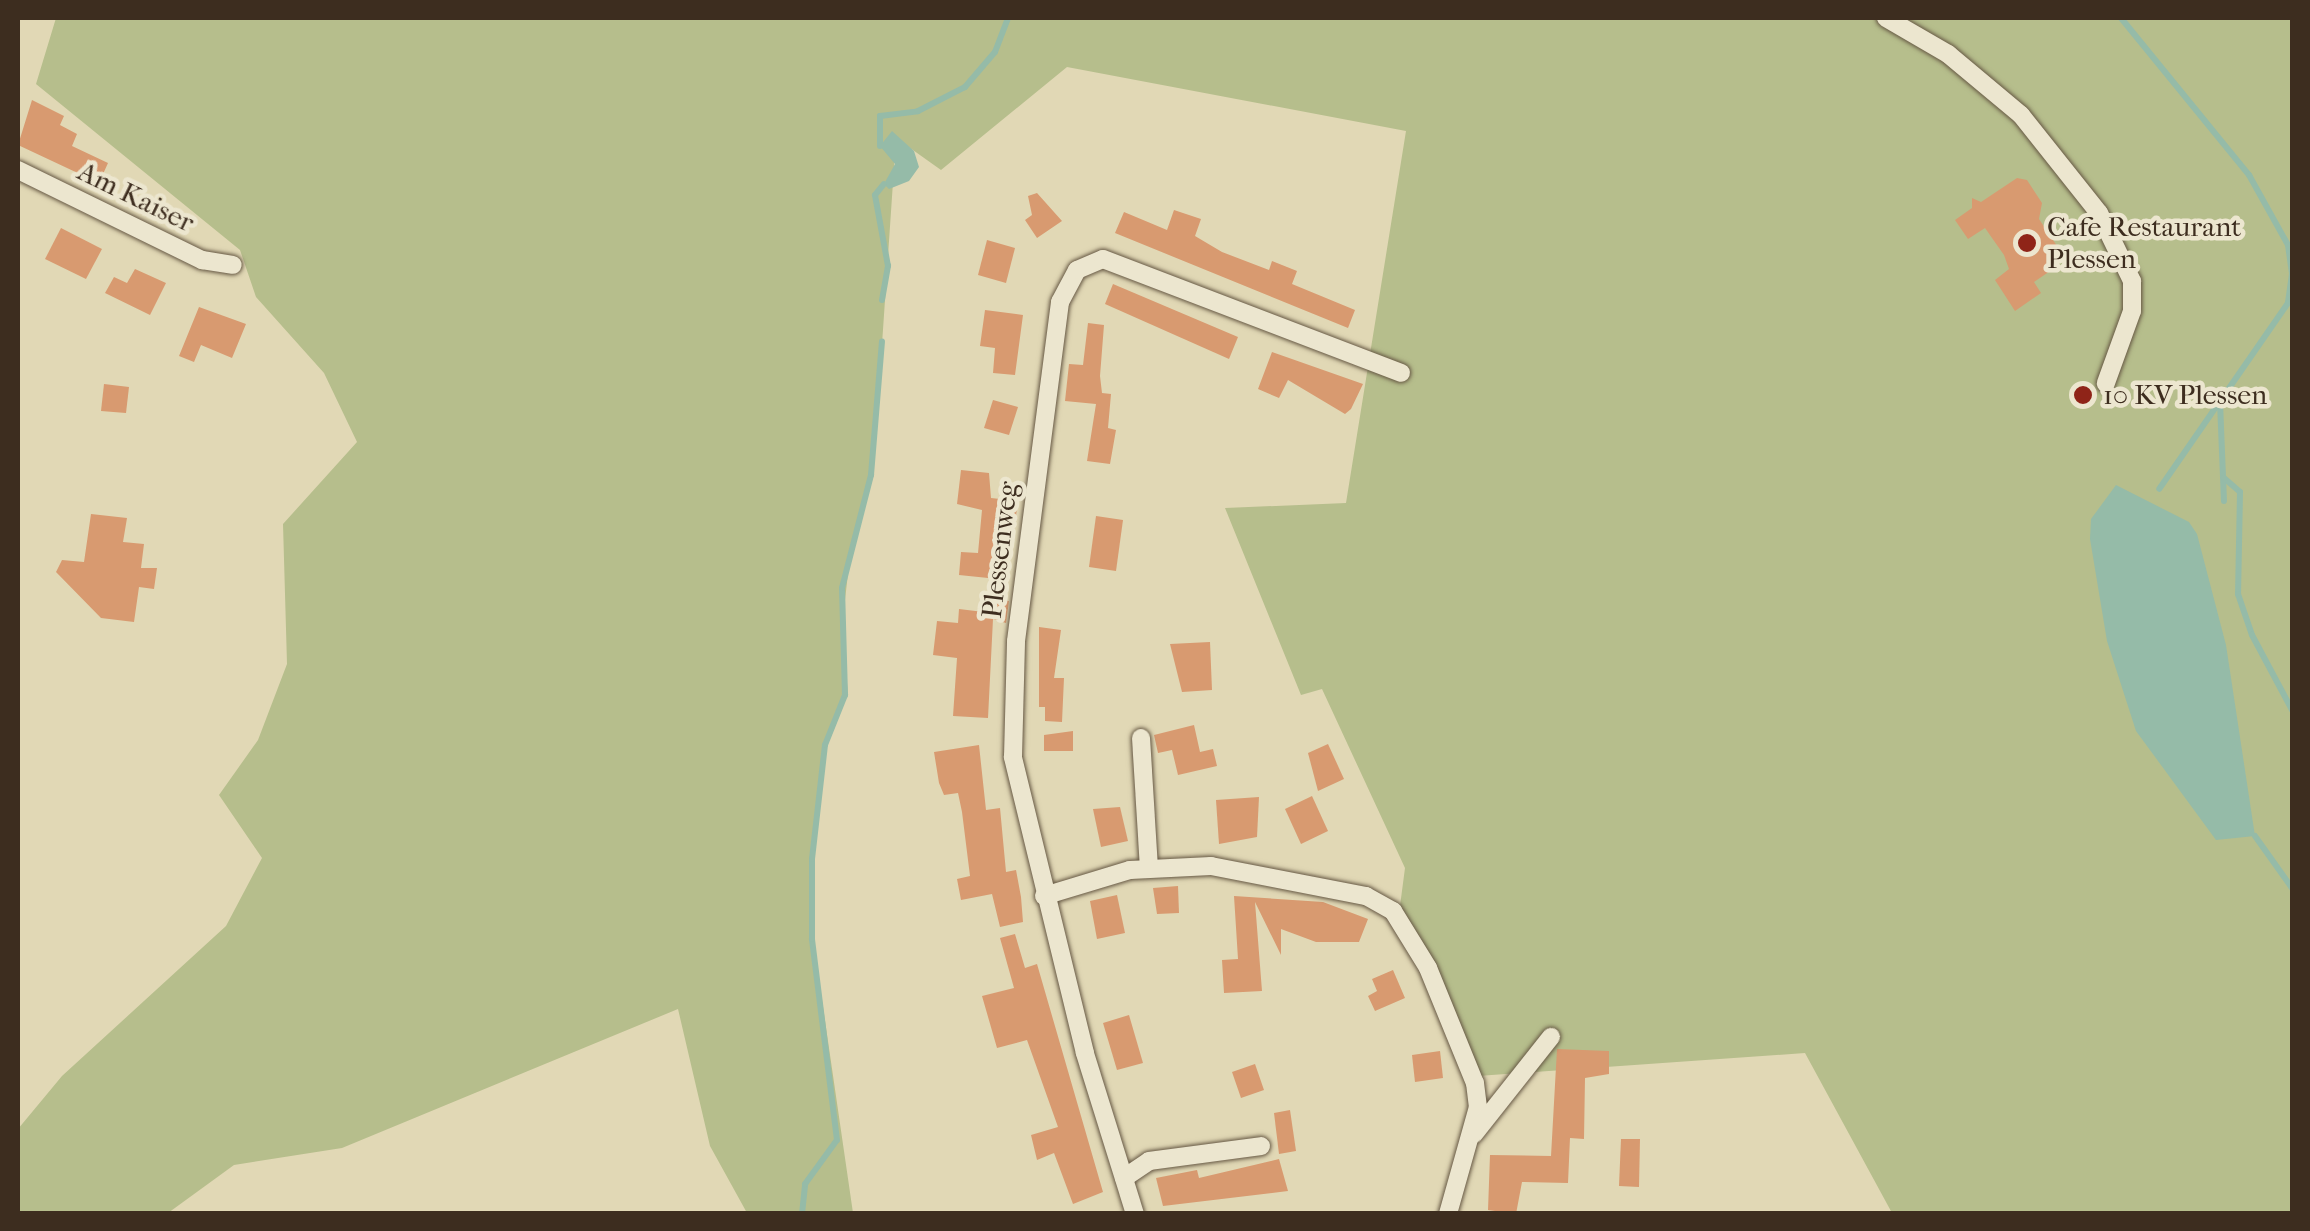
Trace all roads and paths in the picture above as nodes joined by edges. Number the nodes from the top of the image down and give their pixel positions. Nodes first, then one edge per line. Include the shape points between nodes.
1 (1886, 18) edge
2 (18, 170) edge
3 (233, 265) dead end
4 (1402, 373) dead end
5 (2106, 383) dead end
6 (1141, 738) dead end
7 (1149, 868) junction
8 (1044, 896) junction
9 (1551, 1036) dead end
10 (1471, 1138) junction
11 (1261, 1146) dead end
12 (1124, 1178) junction
13 (1135, 1214) edge
14 (1448, 1214) edge

1 - 5 street via 1948,54 2021,115 2099,212 2132,282 2132,311
2 - 3 street, Am Kaiser via 202,260
4 - 8 street, Plessenweg via 1128,265 1094,260 1071,279 1053,342 1011,700 1012,757
6 - 7 street
7 - 8 street
7 - 10 street via 1211,866 1283,878 1366,896 1394,911 1444,1002 1478,1107
8 - 12 street, Plessenweg
9 - 10 street
10 - 14 street via 1450,1188
11 - 12 street via 1149,1161
12 - 13 street, Plessenweg

